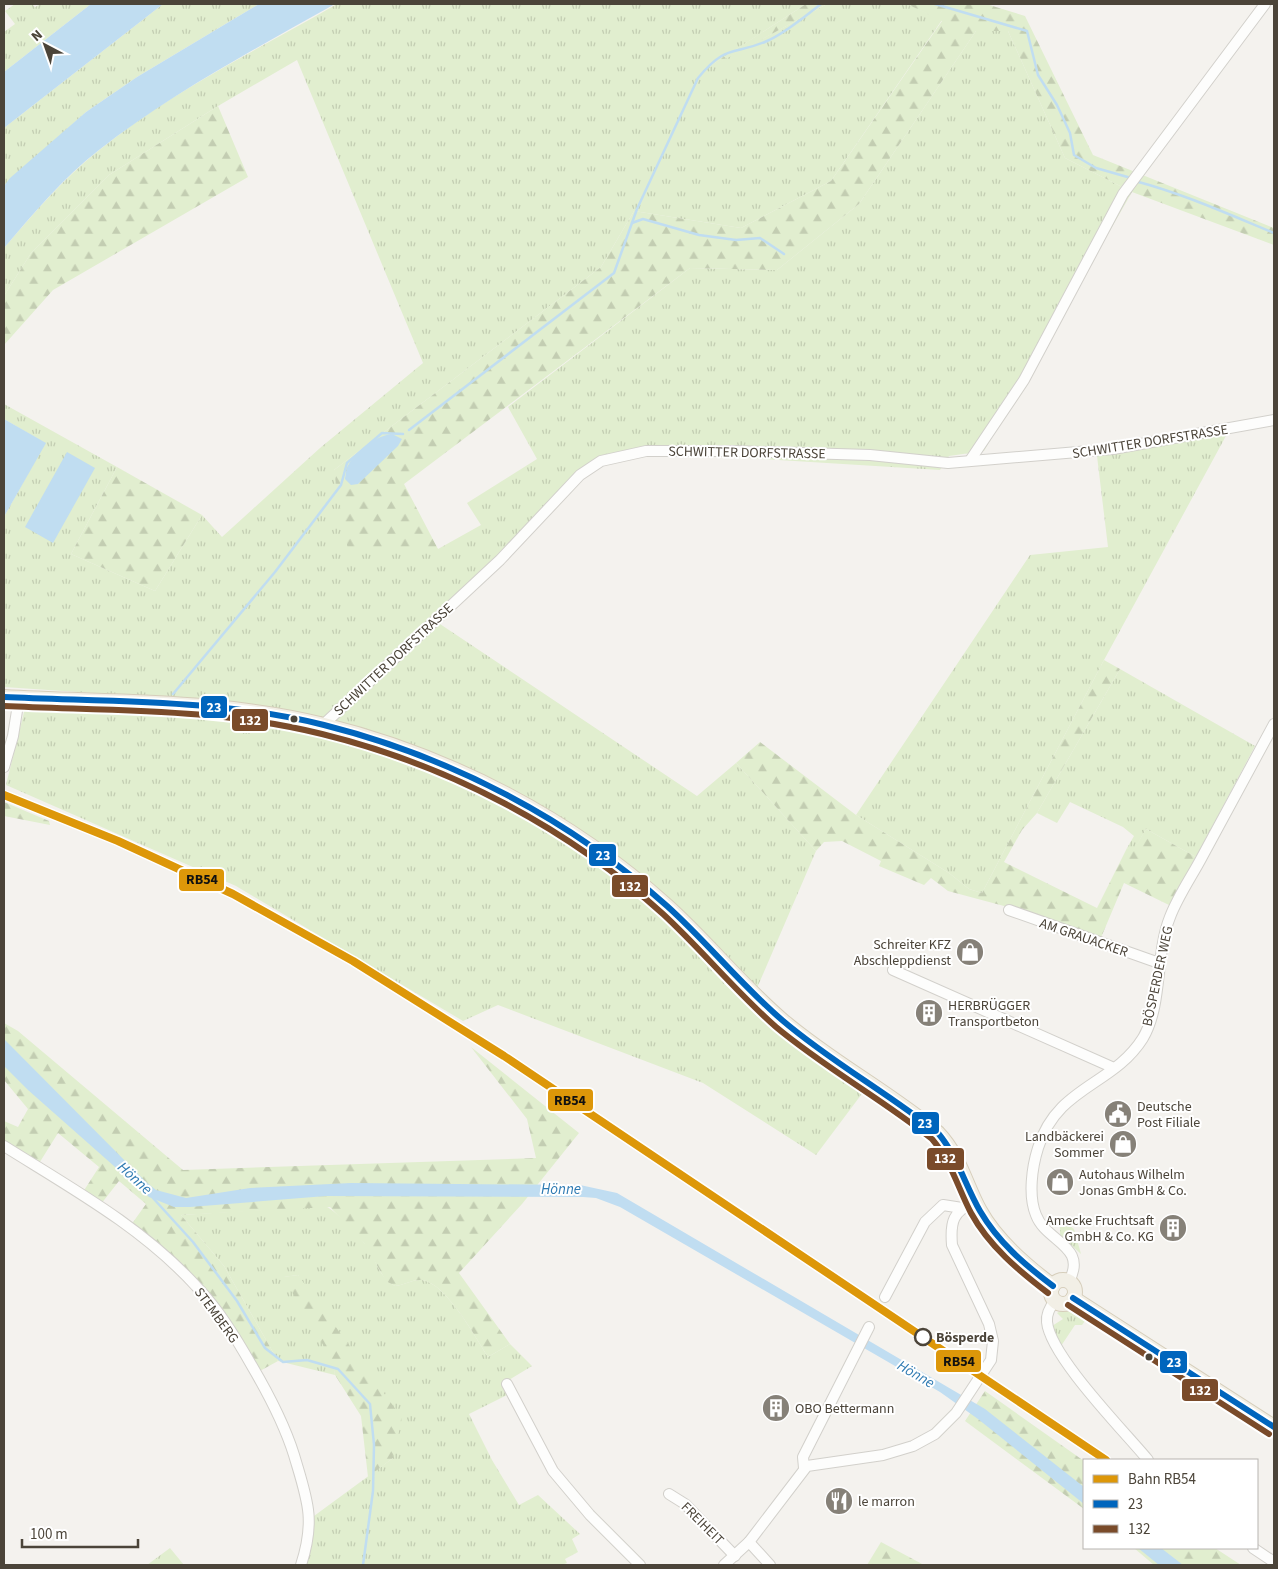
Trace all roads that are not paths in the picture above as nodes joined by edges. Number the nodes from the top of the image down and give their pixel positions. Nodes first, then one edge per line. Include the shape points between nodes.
1 (1265, 4) edge
2 (1274, 420) edge
3 (971, 459) junction
4 (4, 697) edge
5 (19, 698) junction
6 (323, 724) junction
7 (1274, 724) edge
8 (4, 766) edge
9 (1009, 910) dead end
10 (1160, 963) junction
11 (893, 970) dead end
12 (1114, 1068) junction
13 (4, 1146) edge
14 (975, 1201) junction
15 (962, 1208) junction
16 (1069, 1281) junction
17 (1052, 1286) junction
18 (885, 1297) dead end
19 (1073, 1298) junction
20 (1055, 1301) junction
21 (866, 1331) dead end
22 (507, 1384) dead end
23 (1274, 1427) edge
24 (1147, 1459) edge
25 (804, 1468) junction
26 (669, 1494) dead end
27 (749, 1542) junction
28 (1254, 1549) edge
29 (734, 1556) junction
30 (1274, 1562) edge
31 (301, 1565) edge
32 (640, 1565) edge
33 (724, 1565) edge
34 (770, 1565) edge

1 - 3 street via 1133,180 1099,235 1024,380
2 - 3 street, SCHWITTER DORFSTRASSE via 1113,449
3 - 6 street, SCHWITTER DORFSTRASSE via 933,463 870,455 646,451 602,461 580,475 500,560
4 - 5 main road
5 - 6 main road via 168,704
5 - 8 street
6 - 14 main road via 389,744 476,779 542,815 601,853 669,908 781,1019 938,1134 956,1156
7 - 10 street, BÖSPERDER WEG via 1170,917
9 - 10 street, AM GRAUACKER
10 - 12 street, BÖSPERDER WEG via 1148,1028 1137,1047
11 - 12 street
12 - 16 street, BÖSPERDER WEG via 1054,1115 1037,1151 1032,1205 1045,1230 1073,1256 1076,1267
13 - 31 street, STEMBERG via 130,1228 186,1275 229,1326 282,1421 309,1505 309,1535
14 - 15 street
14 - 17 main road via 1006,1244
15 - 18 street via 943,1205 925,1222
15 - 25 street via 953,1222 952,1245 989,1324 993,1341 991,1360 956,1413 935,1434 913,1446 883,1455 812,1464
16 - 17 main road via 1062,1280
16 - 19 main road via 1075,1291
17 - 20 main road via 1051,1294
19 - 20 main road via 1064,1304
19 - 23 main road
20 - 24 street via 1047,1318 1056,1346 1085,1387
21 - 25 street via 803,1457
22 - 32 street via 553,1471 590,1515
25 - 27 street
26 - 29 street, FREIHEIT via 685,1504
27 - 29 street
27 - 34 street
28 - 30 street
29 - 33 street

